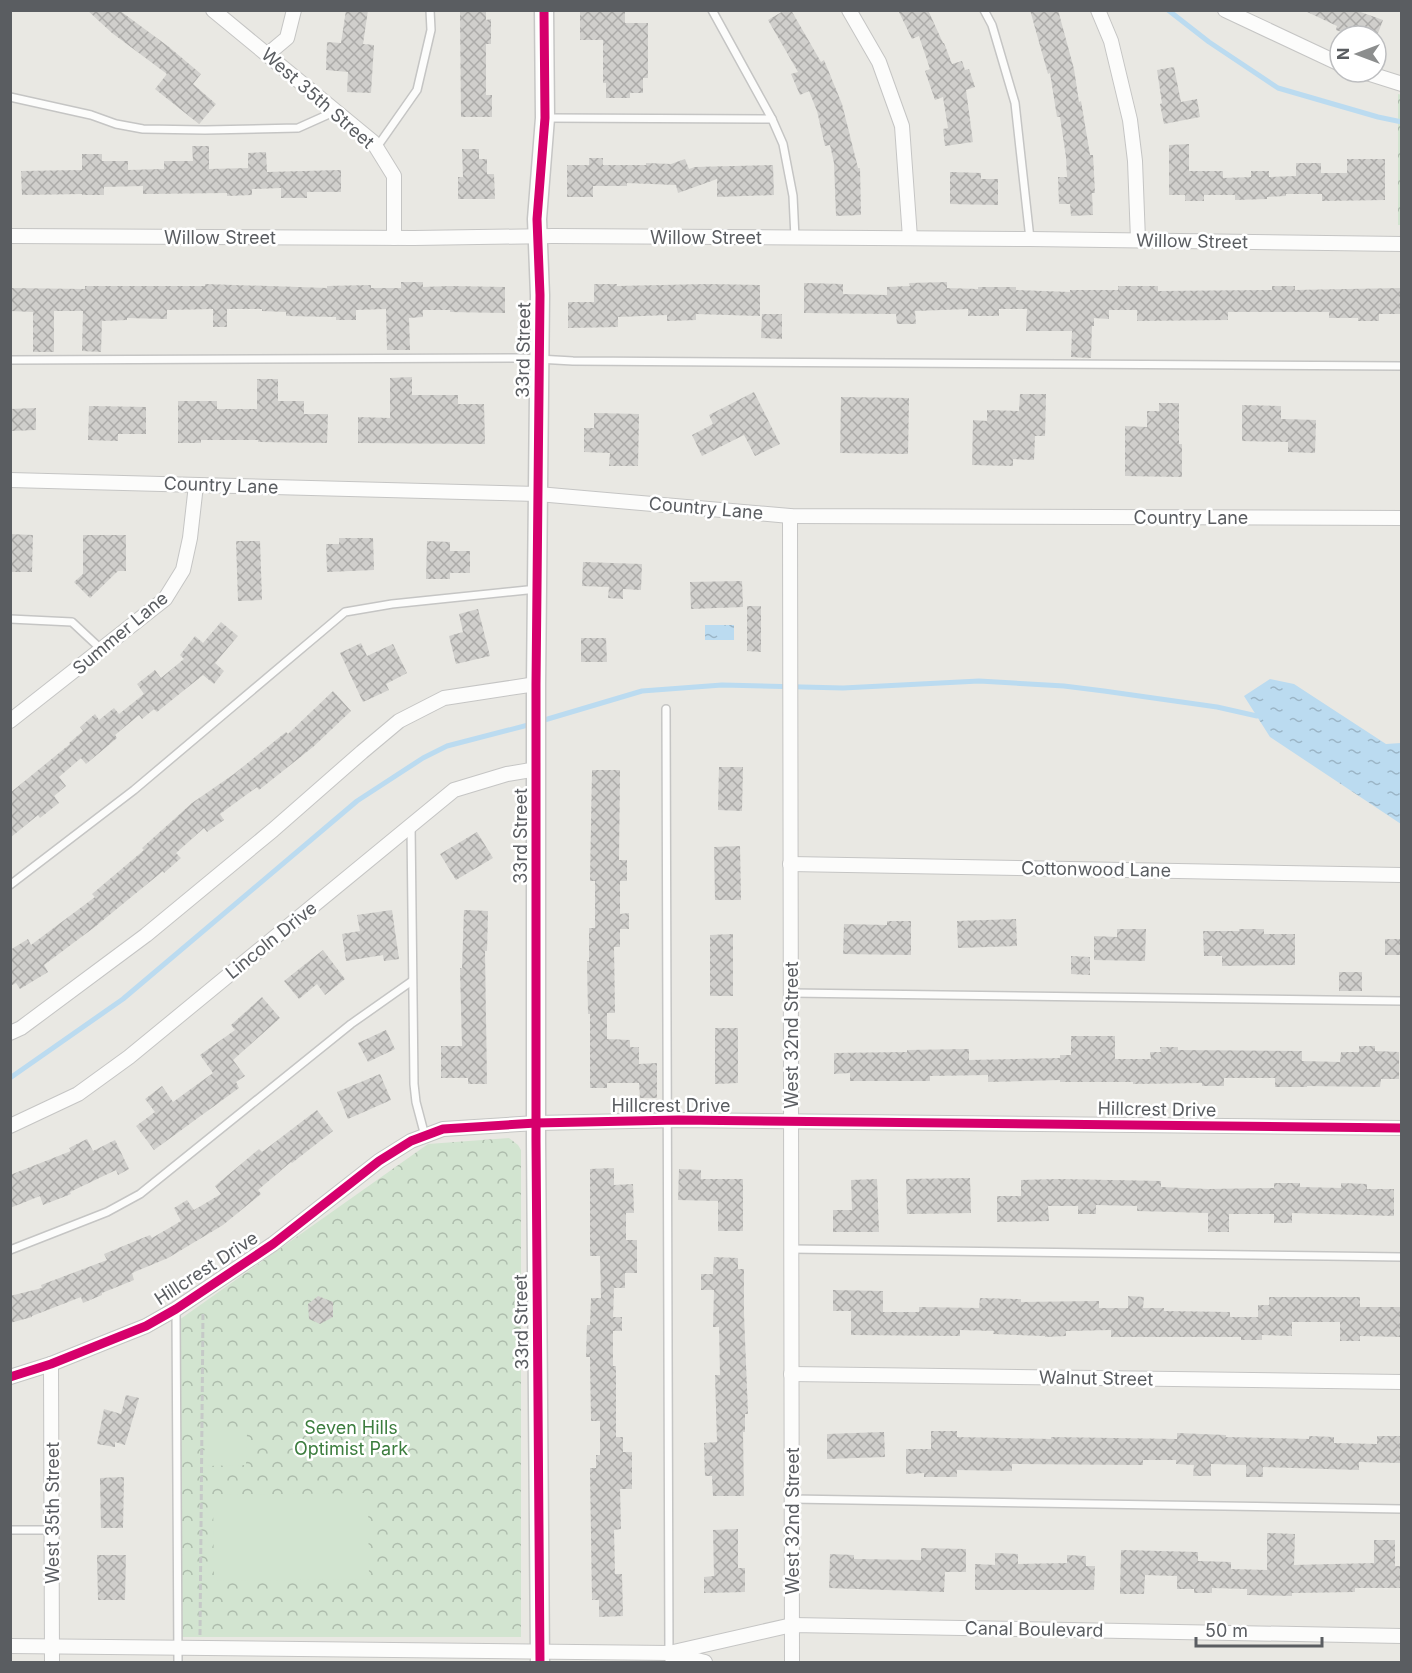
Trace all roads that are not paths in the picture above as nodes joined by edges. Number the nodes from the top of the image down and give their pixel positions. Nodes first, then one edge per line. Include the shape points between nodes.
1 (213, 10) edge
2 (294, 10) edge
3 (430, 10) edge
4 (544, 10) edge
5 (712, 10) edge
6 (849, 10) edge
7 (984, 10) edge
8 (1098, 10) edge
9 (1225, 10) edge
10 (268, 54) junction
11 (1328, 58) edge
12 (10, 97) edge
13 (336, 111) junction
14 (545, 118) junction
15 (772, 119) junction
16 (377, 147) junction
17 (10, 236) edge
18 (538, 236) junction
19 (394, 238) junction
20 (795, 238) junction
21 (910, 238) junction
22 (1030, 239) junction
23 (1138, 240) junction
24 (1401, 244) edge
25 (539, 359) junction
26 (10, 360) edge
27 (1401, 366) edge
28 (10, 480) edge
29 (196, 484) junction
30 (538, 494) junction
31 (789, 516) junction
32 (1401, 518) edge
33 (537, 589) junction
34 (10, 619) edge
35 (102, 650) junction
36 (536, 693) junction
37 (666, 710) dead end
38 (10, 722) edge
39 (537, 770) junction
40 (411, 825) junction
41 (790, 864) junction
42 (1401, 875) edge
43 (10, 885) edge
44 (412, 981) junction
45 (791, 993) junction
46 (1401, 1001) edge
47 (10, 1033) edge
48 (667, 1120) junction
49 (791, 1121) junction
50 (536, 1123) junction
51 (10, 1126) edge
52 (1401, 1128) edge
53 (426, 1136) junction
54 (791, 1249) junction
55 (10, 1250) edge
56 (1401, 1257) edge
57 (176, 1309) junction
58 (51, 1364) junction
59 (792, 1374) junction
60 (10, 1377) edge
61 (1401, 1382) edge
62 (792, 1499) junction
63 (1401, 1509) edge
64 (10, 1530) edge
65 (52, 1530) junction
66 (792, 1625) junction
67 (1401, 1636) edge
68 (10, 1646) edge
69 (52, 1647) junction
70 (178, 1655) edge
71 (290, 1656) edge
72 (413, 1657) edge
73 (540, 1657) edge
74 (669, 1658) edge
75 (52, 1662) edge
76 (705, 1662) edge
77 (792, 1662) edge

1 - 10 street, West 35th Street
2 - 10 street via 287,38
3 - 16 lane via 430,30 417,90
4 - 14 street, 33rd Street
5 - 15 lane
6 - 21 street via 879,62 902,126
7 - 22 lane via 1015,103
8 - 23 street via 1111,41 1130,120
9 - 11 street
10 - 13 street, West 35th Street
12 - 13 lane via 143,129 298,128
13 - 16 street, West 35th Street
14 - 15 lane
14 - 18 street, 33rd Street
15 - 20 lane via 785,154
16 - 19 street, West 35th Street via 394,176
17 - 19 street, Willow Street
18 - 19 street, Willow Street
18 - 20 street, Willow Street
18 - 25 street, 33rd Street
20 - 21 street, Willow Street
21 - 22 street, Willow Street
22 - 23 street, Willow Street
23 - 24 street, Willow Street
25 - 26 lane
25 - 27 lane
25 - 30 street, 33rd Street
28 - 29 street, Country Lane
29 - 30 street, Country Lane
29 - 35 street, Summer Lane via 183,570 165,599
30 - 31 street, Country Lane
30 - 33 street, 33rd Street
31 - 32 street, Country Lane
31 - 41 street, West 32nd Street
33 - 36 street, 33rd Street
33 - 43 lane via 345,612 134,790
34 - 35 lane via 72,622
35 - 38 street, Summer Lane
36 - 39 street, 33rd Street
36 - 47 street via 444,699 399,721 146,935
37 - 48 lane
39 - 40 street, Lincoln Drive via 507,774 454,790
39 - 50 street, 33rd Street
40 - 44 lane
40 - 51 street, Lincoln Drive via 129,1057 78,1094
41 - 42 street, Cottonwood Lane
41 - 45 street, West 32nd Street
44 - 53 lane via 415,1093
44 - 55 lane via 351,1024 140,1194 107,1212
45 - 46 lane
45 - 49 street, West 32nd Street
48 - 49 street, Hillcrest Drive
48 - 50 street, Hillcrest Drive
48 - 74 lane
49 - 52 street, Hillcrest Drive
49 - 54 street, West 32nd Street
50 - 53 street, Hillcrest Drive via 443,1129
50 - 73 street, 33rd Street
53 - 57 street, Hillcrest Drive via 379,1161 270,1246
54 - 56 lane
54 - 59 street, West 32nd Street
57 - 58 street, Hillcrest Drive via 146,1326
57 - 70 lane
58 - 60 street, Hillcrest Drive
58 - 65 street, West 35th Street
59 - 61 street, Walnut Street
59 - 62 street, West 32nd Street
62 - 63 lane
62 - 66 street, West 32nd Street
64 - 65 lane
65 - 69 street, West 35th Street
66 - 67 street, Canal Boulevard
66 - 74 street, Canal Boulevard
66 - 77 street, West 32nd Street
68 - 69 street, Canal Boulevard
69 - 70 street, Canal Boulevard
69 - 75 street, West 35th Street
70 - 71 street, Canal Boulevard via 201,1648
71 - 72 street, Canal Boulevard
72 - 73 street, Canal Boulevard
73 - 74 street, Canal Boulevard
74 - 76 street, Canal Boulevard

